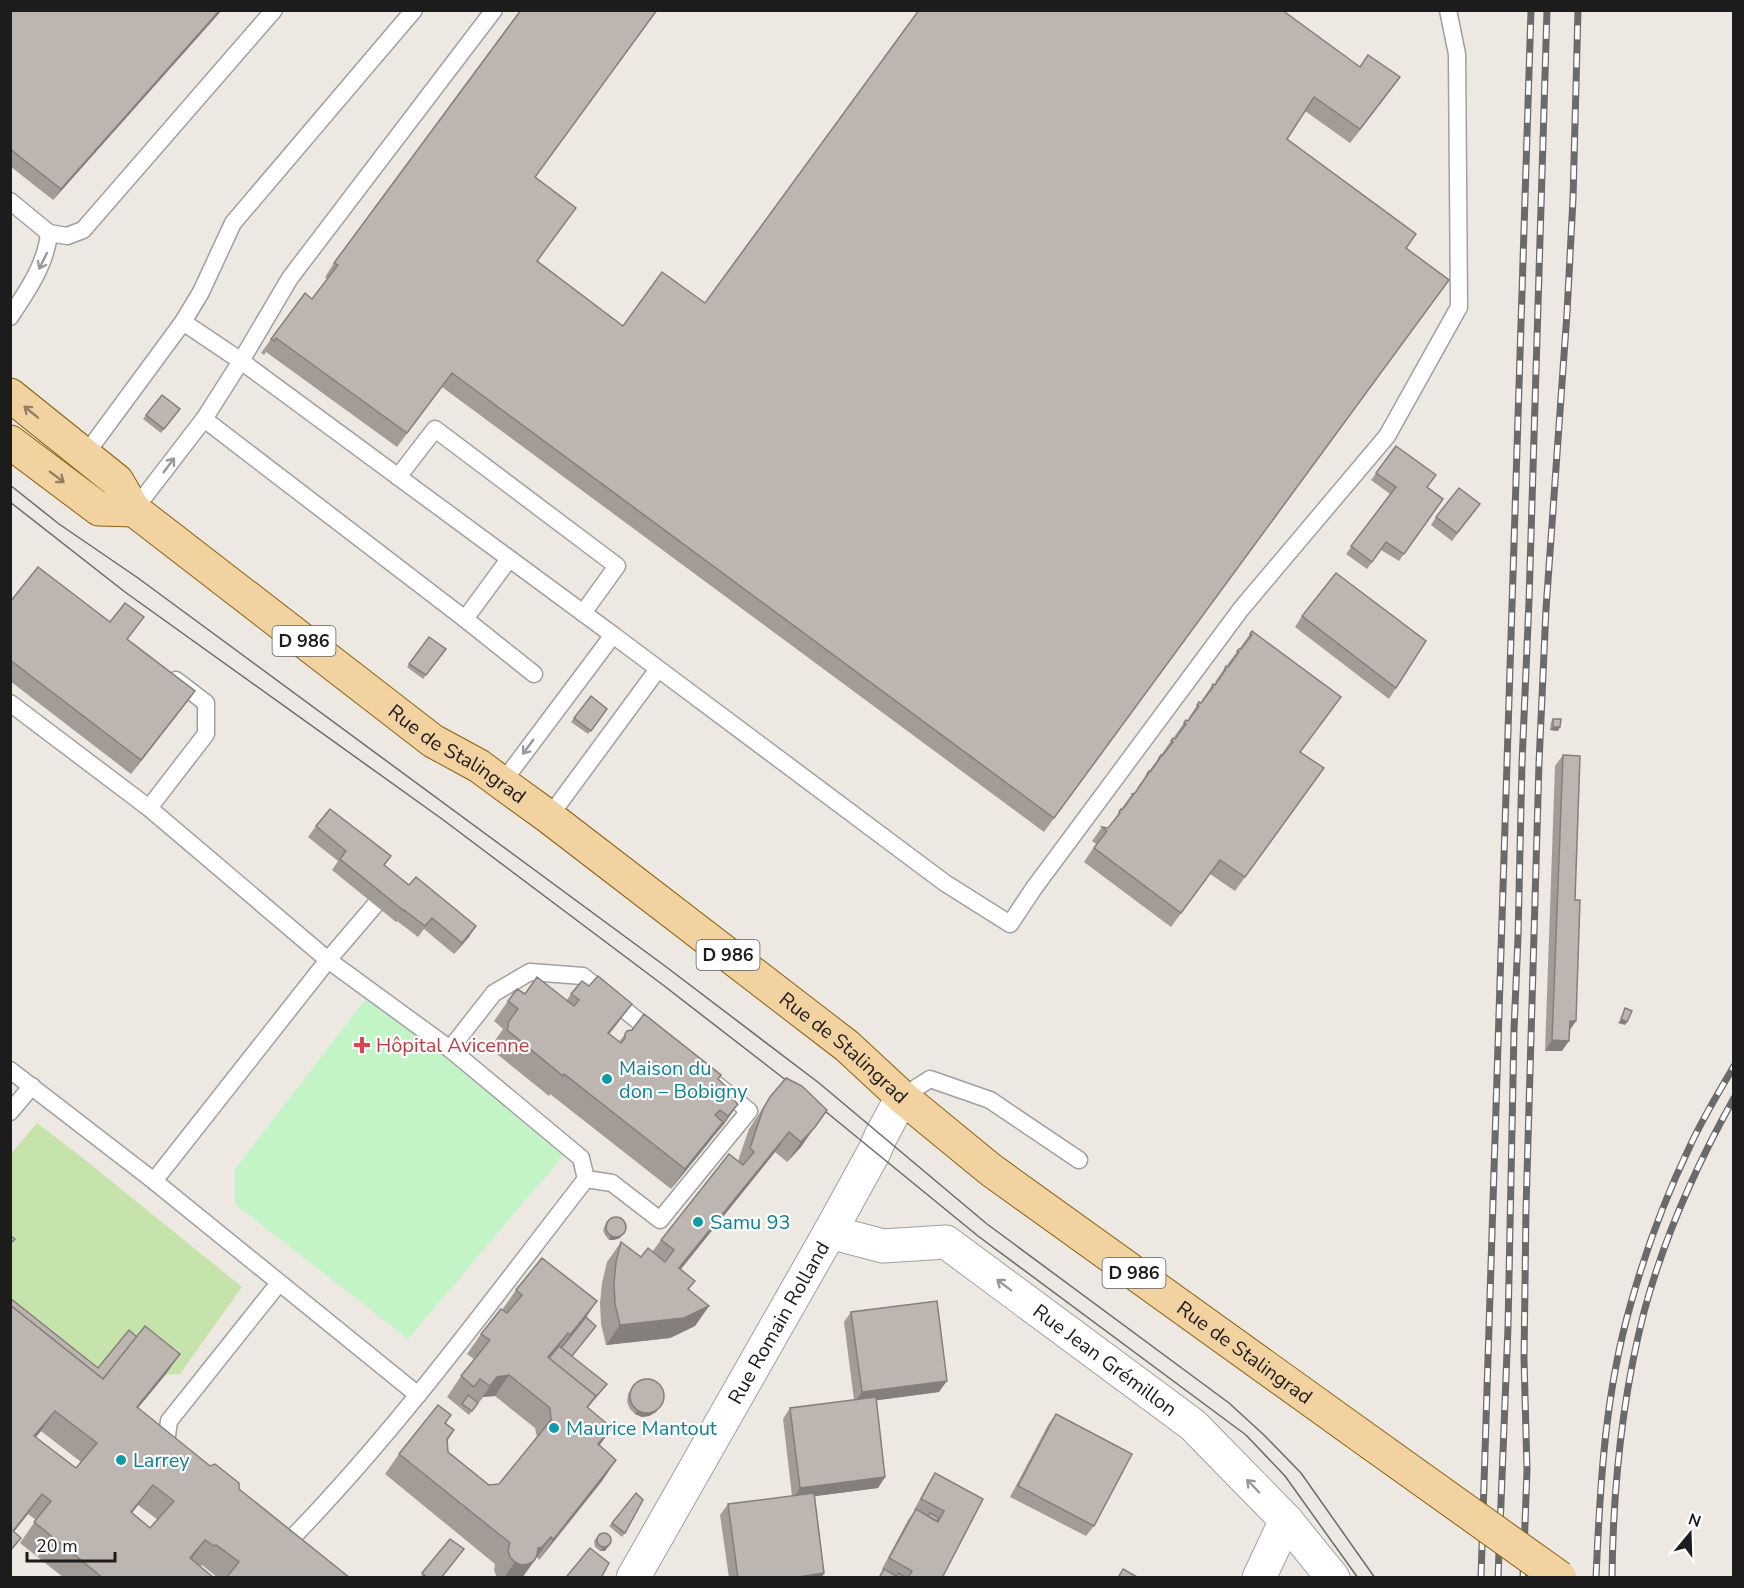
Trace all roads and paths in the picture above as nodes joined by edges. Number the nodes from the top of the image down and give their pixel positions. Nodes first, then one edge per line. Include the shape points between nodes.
1 (274, 10) edge
2 (414, 10) edge
3 (494, 10) edge
4 (1448, 10) edge
5 (10, 201) edge
6 (49, 233) junction
7 (10, 317) edge
8 (183, 322) junction
9 (241, 361) junction
10 (10, 395) edge
11 (204, 419) junction
12 (10, 442) edge
13 (85, 455) junction
14 (398, 477) junction
15 (134, 510) junction
16 (509, 559) junction
17 (583, 613) junction
18 (465, 619) junction
19 (613, 635) junction
20 (160, 667) edge
21 (658, 669) junction
22 (534, 674) dead end
23 (10, 703) edge
24 (502, 783) junction
25 (149, 808) junction
26 (549, 817) junction
27 (375, 905) edge
28 (328, 960) junction
29 (450, 1049) junction
30 (10, 1070) edge
31 (32, 1086) junction
32 (902, 1097) junction
33 (10, 1112) edge
34 (1079, 1160) dead end
35 (586, 1179) junction
36 (154, 1181) junction
37 (830, 1232) junction
38 (279, 1283) junction
39 (418, 1395) junction
40 (184, 1457) edge
41 (1286, 1520) junction
42 (308, 1552) edge
43 (633, 1578) edge
44 (1259, 1578) edge
45 (1333, 1578) edge
46 (1560, 1578) edge

1 - 6 lane via 83,230 67,236
2 - 8 lane via 233,223
3 - 9 lane via 290,278
4 - 21 lane via 1457,54 1460,307 1387,436 1240,609 1010,924 945,884
5 - 6 lane
6 -> 7 lane via 48,251
8 - 9 lane
8 - 13 lane
9 - 11 lane
9 - 14 lane
13 -> 10 main road, Rue de Stalingrad / D 986
15 -> 11 lane
11 - 18 lane
12 -> 15 main road via 99,509
13 - 15 main road, Rue de Stalingrad / D 986 via 117,481
14 - 16 lane
14 - 17 lane via 435,429 617,566
15 - 24 main road, Rue de Stalingrad / D 986 via 433,741
16 - 17 lane
16 - 18 lane
17 - 19 lane
18 - 22 lane
19 - 21 lane
19 -> 24 lane
20 - 25 lane via 206,703 206,734
21 - 26 lane
23 - 25 lane
24 - 26 main road, Rue de Stalingrad / D 986
25 - 28 lane
26 - 32 main road, Rue de Stalingrad / D 986 via 847,1046
27 - 28 lane
28 - 29 lane
28 - 36 lane
29 - 35 lane via 580,1158
29 - 35 lane via 494,993 530,972 583,976 749,1111 660,1220 612,1182
30 - 31 lane
31 - 33 lane
31 - 36 lane
32 - 34 lane via 930,1079 990,1100
32 - 37 street, Rue Romain Rolland
32 - 46 main road, Rue de Stalingrad / D 986, bridge via 991,1170
35 - 39 lane
36 - 38 lane
41 -> 37 street, Rue Jean Grémillon via 1193,1425 946,1242 883,1246
37 - 43 street, Rue Romain Rolland
38 - 39 lane
38 - 40 lane via 169,1421 166,1443
39 - 42 lane via 326,1503 286,1535
41 - 44 street
41 - 45 street, Rue Jean Grémillon

